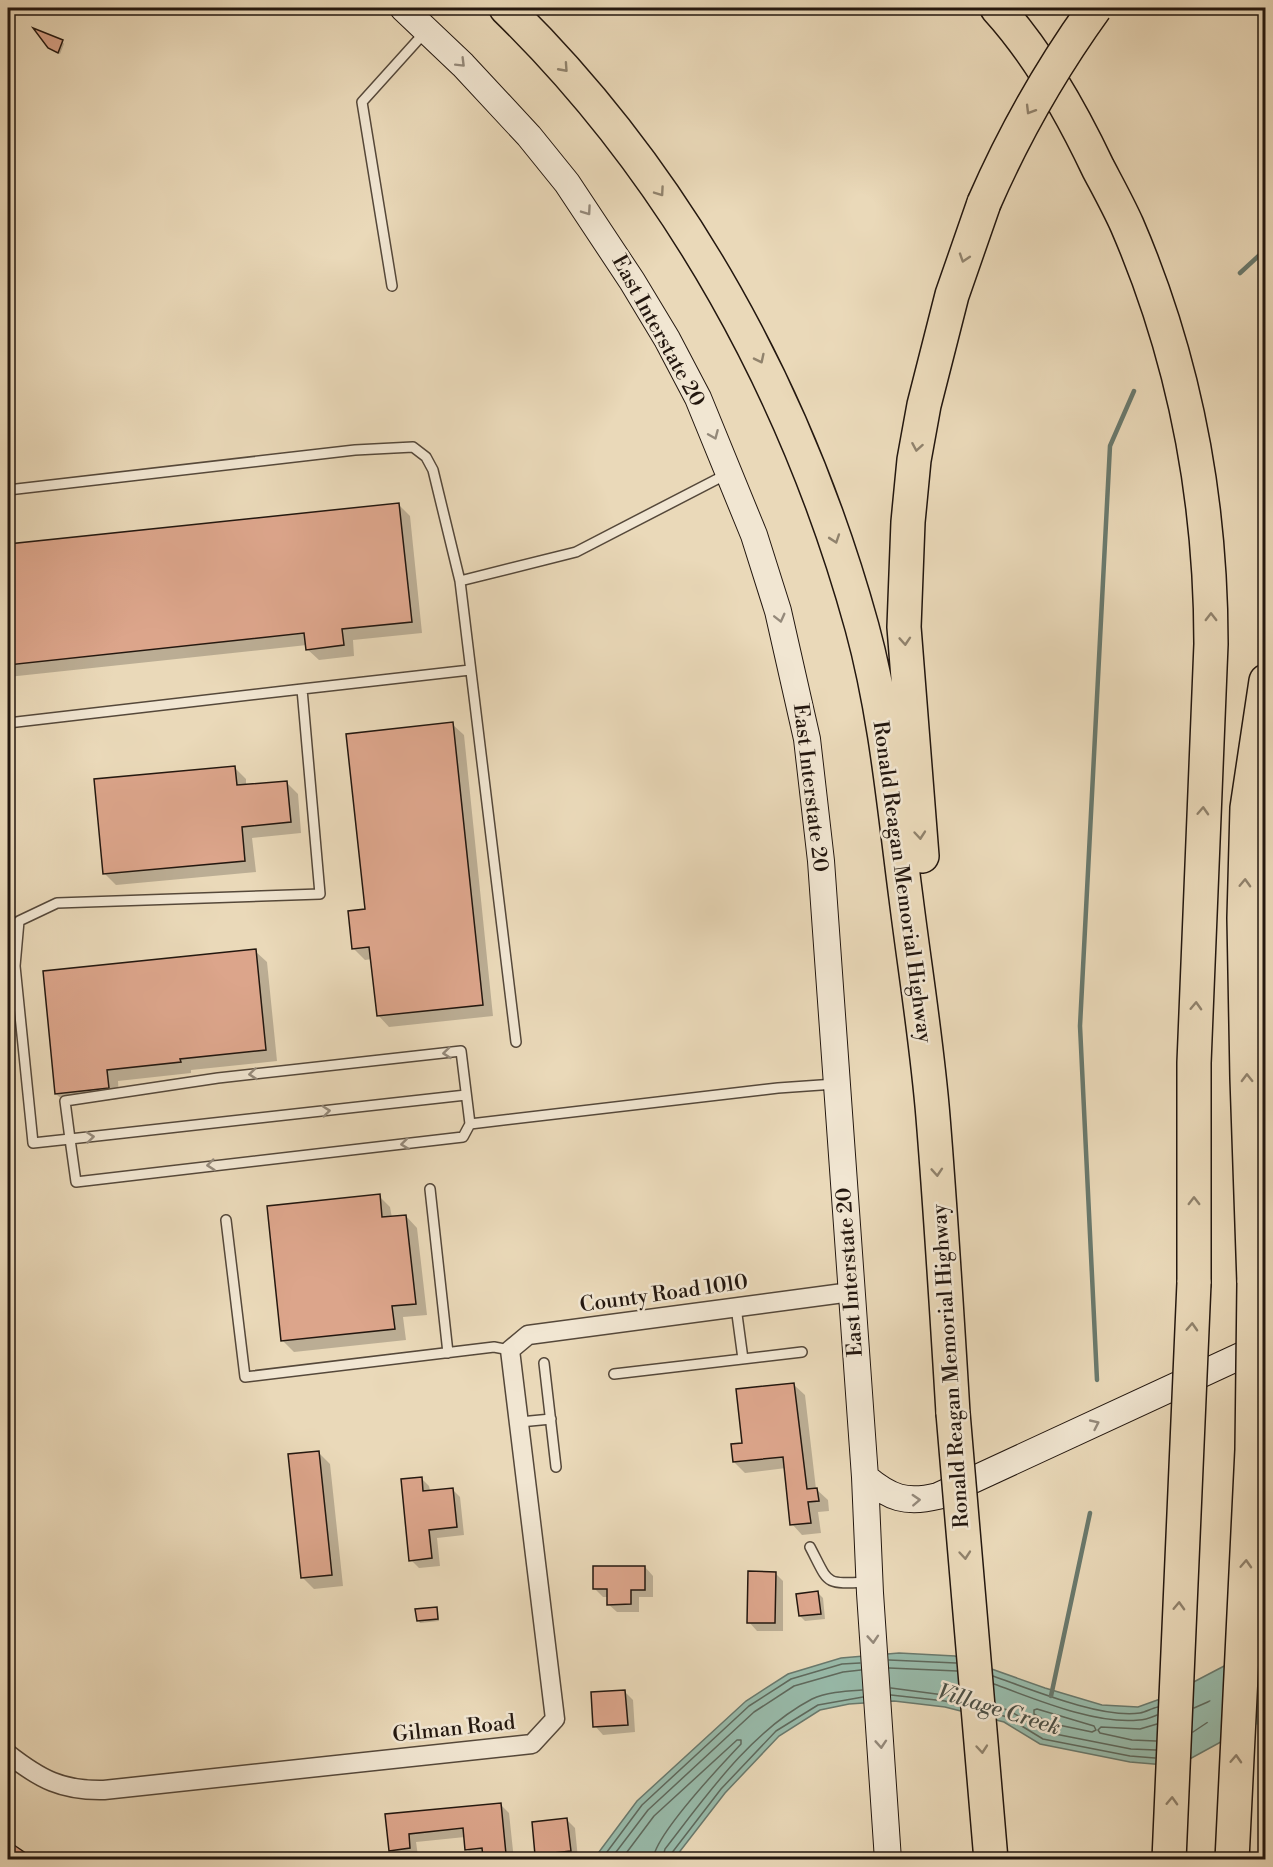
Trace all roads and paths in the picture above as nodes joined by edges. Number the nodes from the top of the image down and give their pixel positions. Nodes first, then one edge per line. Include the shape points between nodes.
1 (403, 8) edge
2 (997, 8) edge
3 (1095, 8) edge
4 (515, 16) edge
5 (427, 30) junction
6 (392, 286) dead end
7 (730, 473) junction
8 (8, 490) edge
9 (460, 581) junction
10 (470, 670) junction
11 (1266, 681) edge
12 (302, 689) junction
13 (8, 723) edge
14 (516, 1042) dead end
15 (837, 1084) junction
16 (466, 1095) junction
17 (933, 1114) junction
18 (470, 1124) junction
19 (70, 1139) junction
20 (430, 1189) dead end
21 (225, 1220) dead end
22 (1260, 1289) edge
23 (851, 1292) junction
24 (736, 1307) junction
25 (1266, 1339) edge
26 (510, 1350) junction
27 (802, 1352) dead end
28 (448, 1353) junction
29 (743, 1359) junction
30 (544, 1363) dead end
31 (614, 1374) dead end
32 (551, 1419) junction
33 (520, 1422) junction
34 (556, 1467) dead end
35 (865, 1477) junction
36 (810, 1547) dead end
37 (870, 1587) junction
38 (8, 1754) edge
39 (888, 1860) edge
40 (991, 1860) edge
41 (1169, 1860) edge
42 (1232, 1860) edge

1 - 5 main road, East Interstate 20
41 -> 2 highway, bridge via 1194,1283 1194,1063 1211,595 1194,443 1159,311 1126,224 1064,101
3 -> 17 highway, bridge via 1024,120 984,203 952,295 914,460 904,627 926,911
4 -> 17 highway, Ronald Reagan Memorial Highway via 568,72 676,214 749,336 804,456 837,543 873,674 896,816
5 - 6 lane via 362,102
5 -> 7 main road, East Interstate 20 via 529,136 598,227 667,339
7 - 9 lane via 576,552
7 -> 15 main road, East Interstate 20 via 778,611 807,740 821,861
8 - 9 lane via 354,450 413,447 426,457 433,470
9 - 10 lane
10 - 12 lane
10 - 14 lane
22 -> 11 highway via 1246,1078 1244,918 1247,808
12 - 13 lane
12 - 19 lane via 321,894 57,903 19,921 15,966 33,1143
15 - 18 lane
15 - 23 main road, East Interstate 20
16 - 18 lane
19 -> 16 lane
16 -> 19 lane via 461,1051 218,1078 65,1101
17 -> 40 highway, Ronald Reagan Memorial Highway, bridge via 953,1413
18 -> 19 lane via 463,1137 76,1182
20 - 28 lane
21 - 28 lane via 244,1377
42 -> 22 highway, bridge
23 - 24 street, County Road 1010
23 - 35 main road, East Interstate 20
24 - 26 street, County Road 1010 via 528,1335
24 - 29 lane
35 -> 25 main road via 882,1492 906,1500 938,1496 1247,1353
26 - 28 lane via 494,1347
26 - 33 street, Gilman Road
27 - 29 lane
29 - 31 lane
30 - 32 lane
32 - 33 lane
32 - 34 lane
33 - 38 street, Gilman Road via 555,1719 532,1744 88,1791 50,1782
35 - 37 main road, East Interstate 20
36 - 37 lane via 827,1579 835,1584
37 -> 39 main road, East Interstate 20

